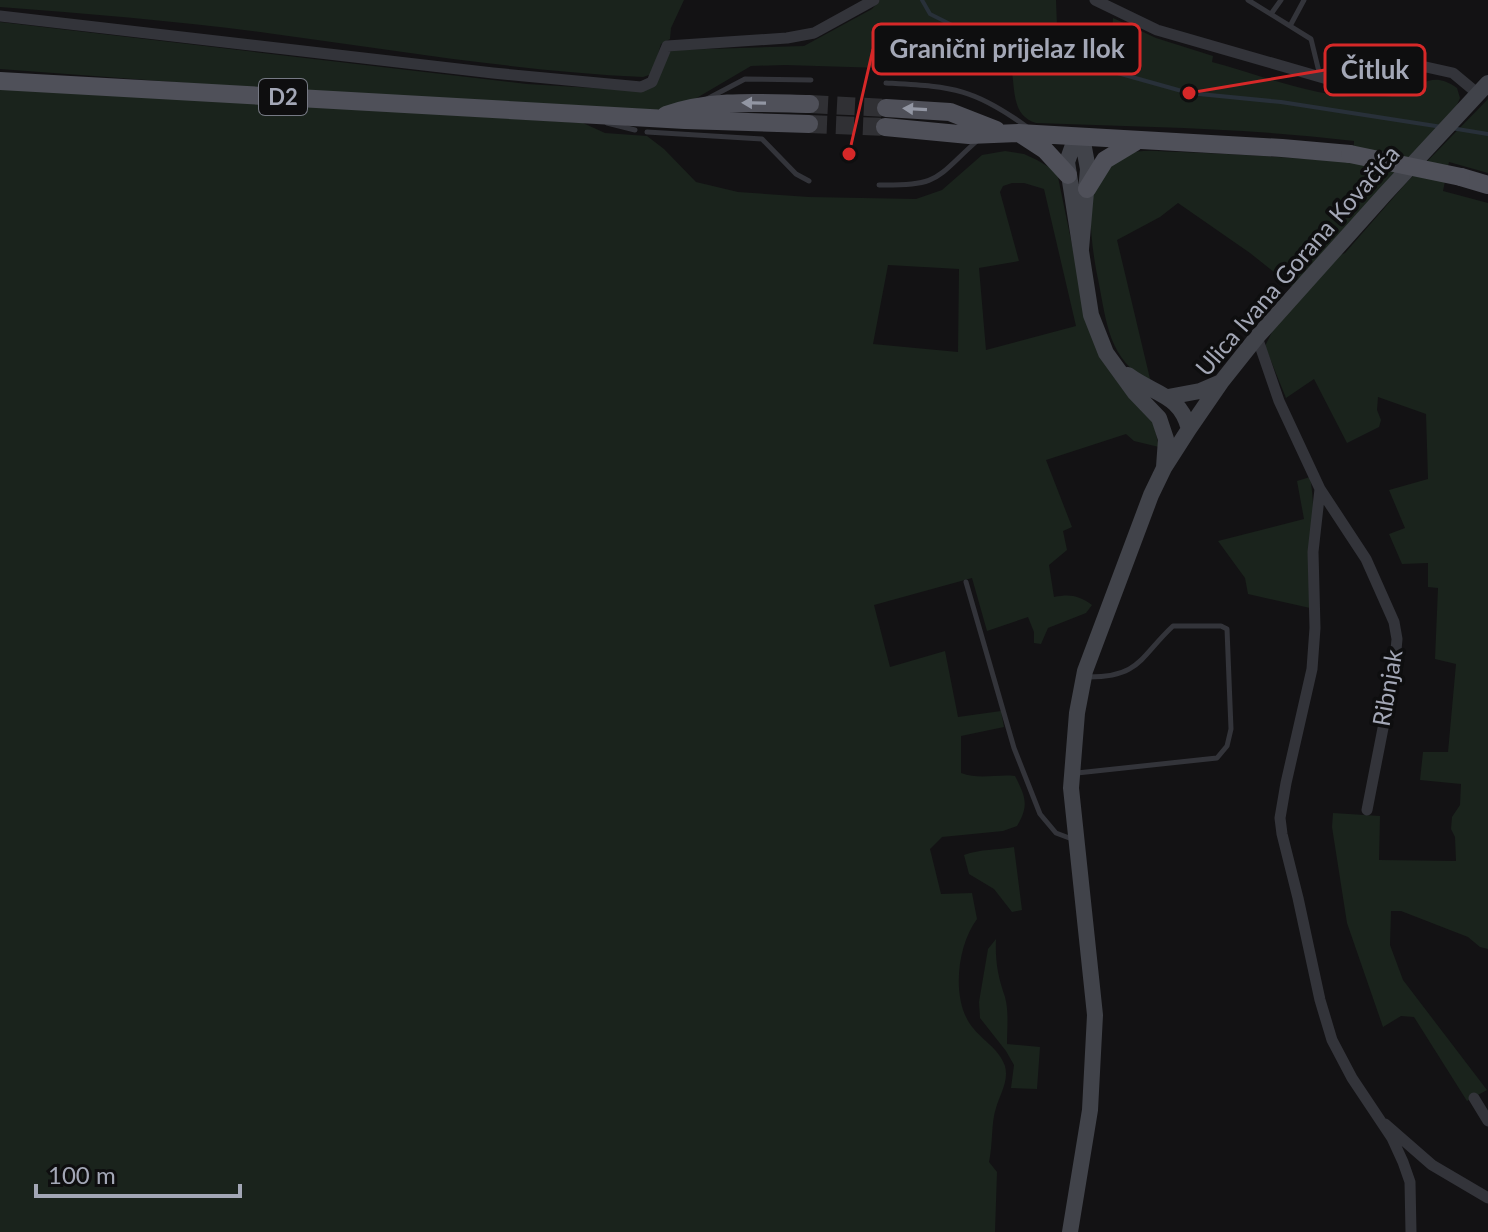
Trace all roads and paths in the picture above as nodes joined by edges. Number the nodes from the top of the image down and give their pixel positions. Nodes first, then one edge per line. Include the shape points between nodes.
1 (874, 0) edge
2 (1095, 0) edge
3 (1248, 0) edge
4 (1281, 0) edge
5 (1304, 0) edge
6 (1271, 14) junction
7 (0, 16) edge
8 (1290, 26) junction
9 (1320, 77) junction
10 (811, 80) dead end
11 (0, 81) edge
12 (886, 83) dead end
13 (1483, 88) edge
14 (810, 104) tunnel mouth
15 (698, 105) junction
16 (584, 113) junction
17 (653, 124) junction
18 (809, 124) tunnel mouth
19 (635, 130) dead end
20 (1021, 133) junction
21 (983, 135) junction
22 (1082, 137) junction
23 (1137, 141) junction
24 (1068, 175) junction
25 (809, 181) dead end
26 (879, 185) dead end
27 (1488, 185) edge
28 (1087, 189) junction
29 (1081, 249) junction
30 (1257, 337) junction
31 (1116, 367) junction
32 (1222, 381) junction
33 (1168, 397) junction
34 (1159, 418) junction
35 (1189, 429) junction
36 (1164, 468) junction
37 (1320, 489) junction
38 (966, 582) dead end
39 (1084, 677) junction
40 (1072, 774) junction
41 (1367, 810) dead end
42 (1076, 840) junction
43 (1474, 1098) dead end
44 (1380, 1121) junction
45 (1488, 1121) edge
46 (1488, 1198) edge
47 (1070, 1232) edge
48 (1411, 1232) edge

1 - 7 street via 814,33 667,46 652,82 641,87
2 - 9 street via 1157,30
3 - 6 lane
4 - 6 lane
5 - 8 lane
6 - 8 lane
8 - 9 lane via 1311,39
9 - 13 street via 1373,84 1426,67
10 - 15 lane via 745,79
11 - 16 main road, D2
12 - 20 lane via 965,91 994,104
13 - 30 main road, Ulica Ivana Gorana Kovačića
14 -> 15 main road, D2
15 - 17 main road, D2
16 - 17 main road, D2
16 - 19 lane
17 - 18 main road, D2
17 - 25 lane via 762,139
20 - 21 main road
20 -> 21 main road via 950,112 885,118
20 - 22 main road
20 - 24 main road
21 - 26 lane via 939,177 916,186
22 - 23 main road
22 - 24 main road via 1069,153
22 - 28 main road
23 - 27 main road, bridge via 1350,154
23 - 28 main road via 1105,160
24 - 29 main road
28 - 29 main road
29 - 31 main road via 1091,315
30 - 32 main road, Ulica Ivana Gorana Kovačića
30 - 37 street, Ribnjak via 1279,401
31 - 33 main road
31 - 34 main road
32 - 33 main road
32 - 35 main road, Ulica Ivana Gorana Kovačića
33 - 35 main road via 1179,404
34 - 35 main road
34 - 36 main road via 1166,439
35 - 36 main road, Ulica Ivana Gorana Kovačića
36 - 39 main road, Ulica Ivana Gorana Kovačića
37 - 41 street, Ribnjak via 1366,559 1397,639
37 - 44 street via 1313,552 1312,669 1280,818 1332,1040
38 - 42 lane via 1014,748 1040,814 1056,833
39 - 40 main road, Ulica Ivana Gorana Kovačića
39 - 40 lane via 1118,675 1137,667 1173,626 1221,626 1227,629 1231,729 1217,758
40 - 42 main road, Ulica Ivana Gorana Kovačića
42 - 47 main road, Ulica Ivana Gorana Kovačića via 1093,990 1094,1051
43 - 45 street
44 - 46 street via 1432,1165
44 - 48 street via 1410,1182

